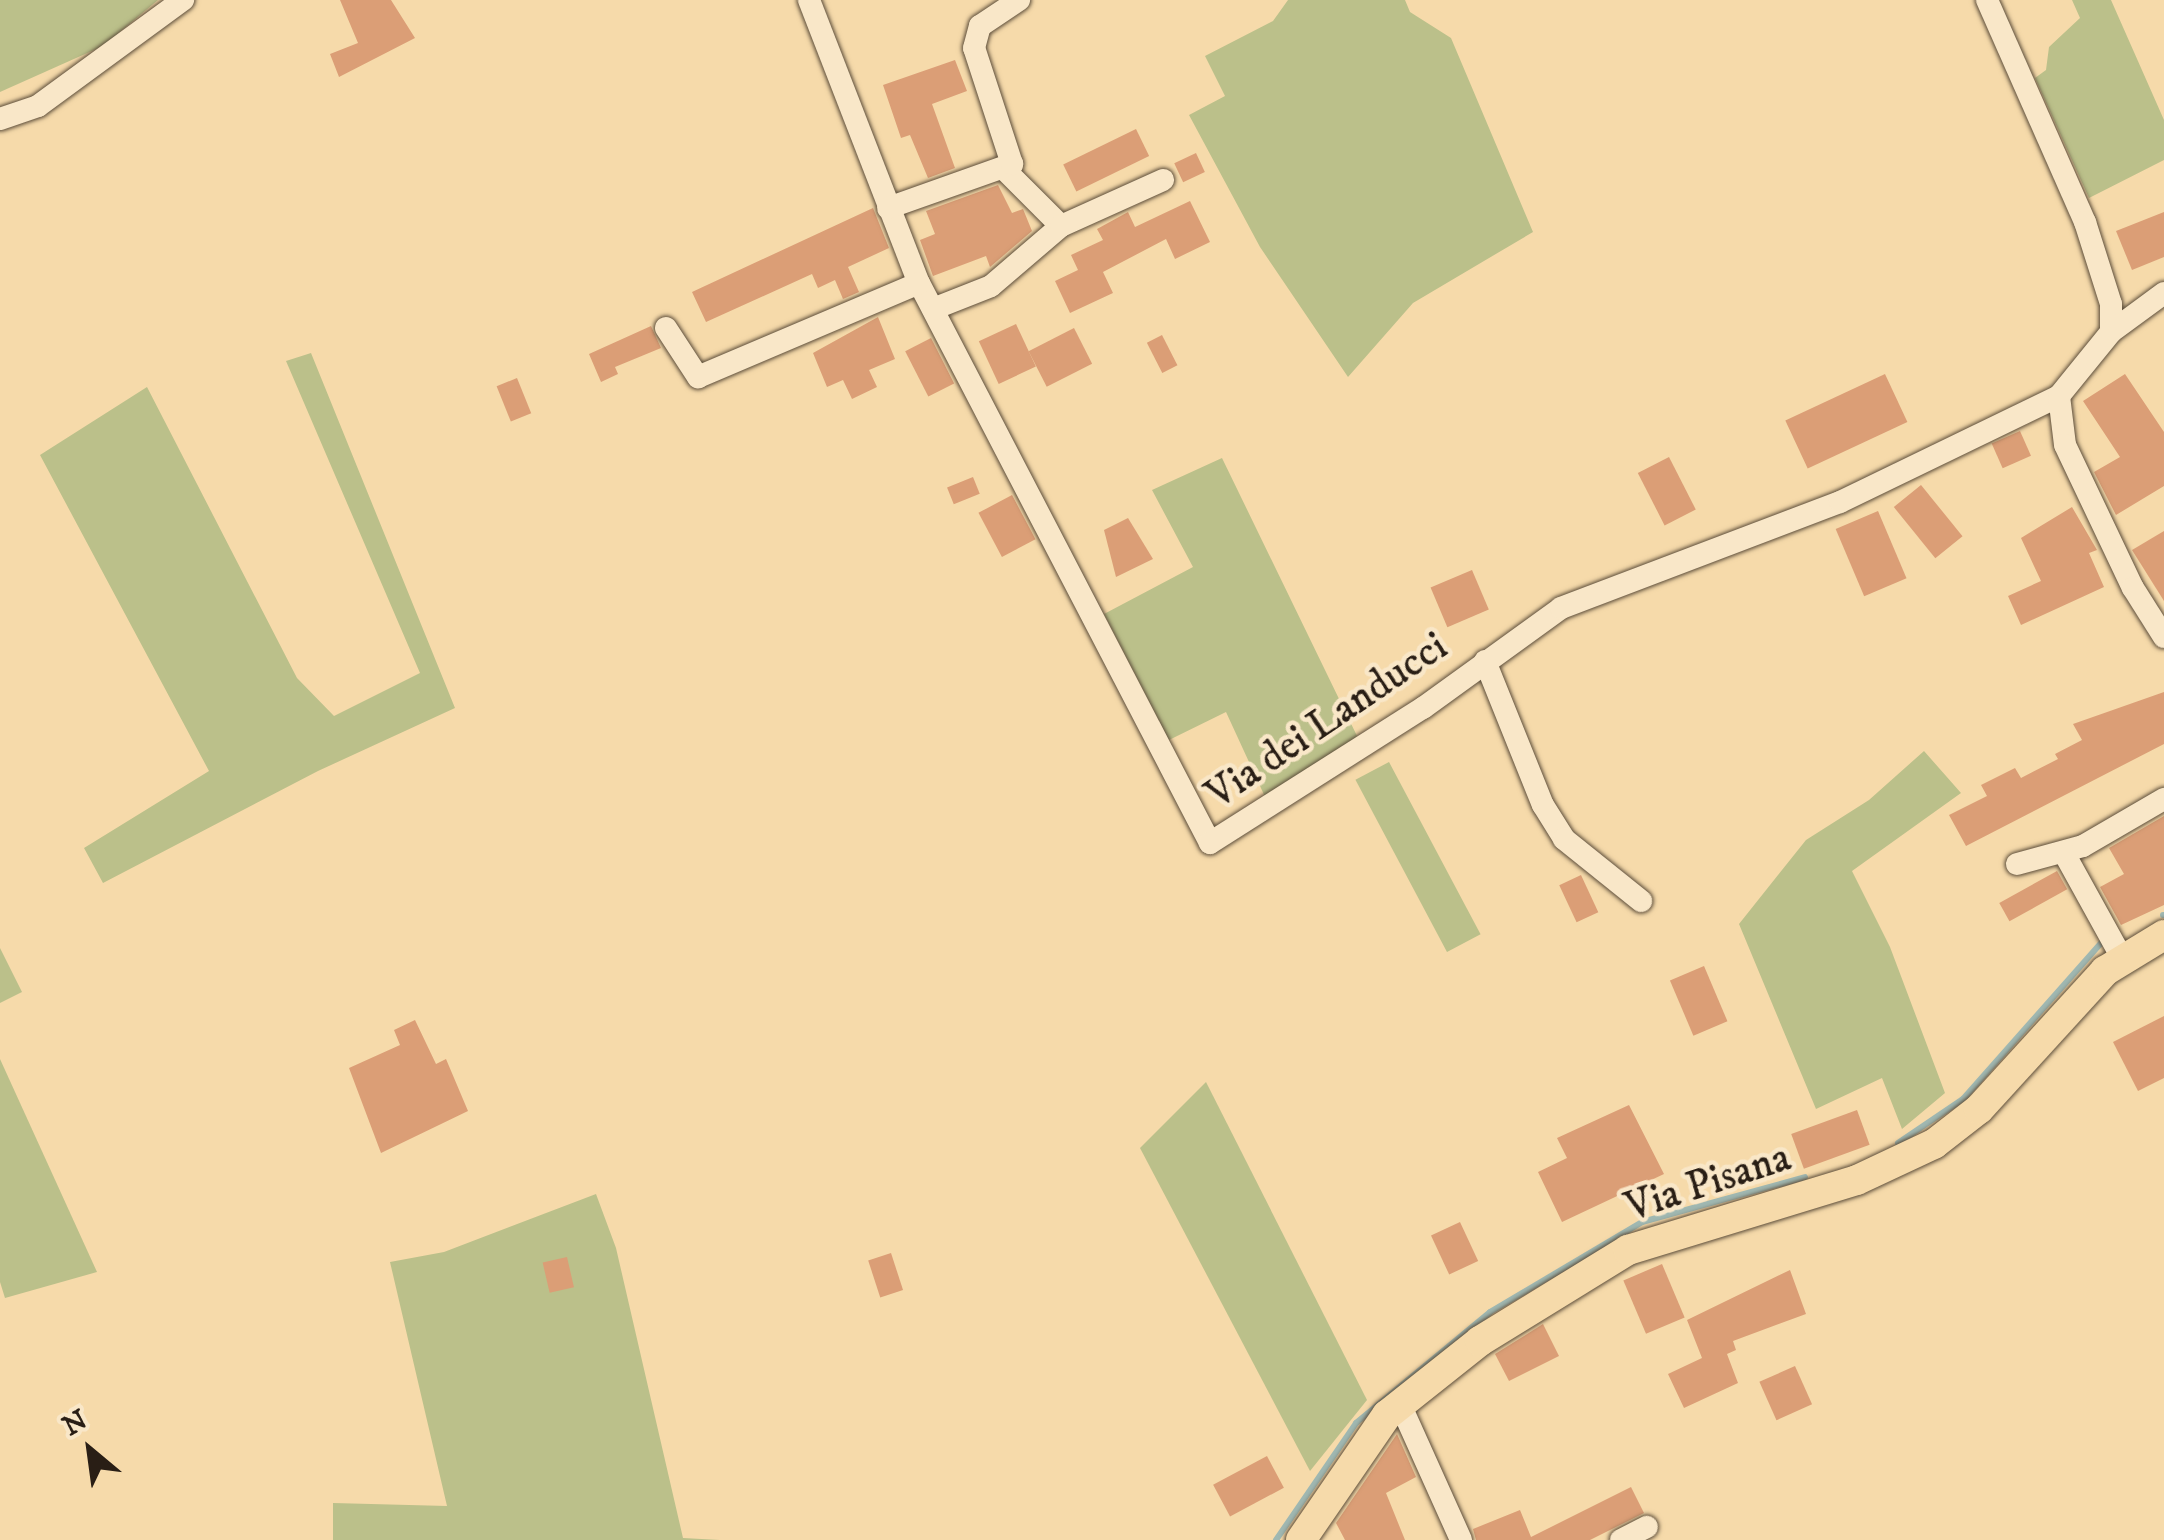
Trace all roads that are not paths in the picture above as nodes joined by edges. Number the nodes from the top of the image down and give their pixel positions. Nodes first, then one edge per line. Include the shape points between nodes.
1 (183, 0) edge
2 (809, 0) edge
3 (1019, 0) edge
4 (1988, 0) edge
5 (0, 119) edge
6 (1005, 170) junction
7 (1163, 180) dead end
8 (888, 208) junction
9 (1060, 226) junction
10 (919, 283) junction
11 (2164, 293) edge
12 (933, 310) junction
13 (666, 328) dead end
14 (2111, 332) junction
15 (2059, 396) junction
16 (2164, 637) edge
17 (1485, 661) junction
18 (2164, 799) edge
19 (2064, 853) junction
20 (2017, 864) dead end
21 (1642, 901) dead end
22 (2164, 935) edge
23 (2122, 958) junction
24 (1400, 1404) junction
25 (1647, 1527) dead end
26 (1301, 1540) edge
27 (1461, 1540) edge
28 (1622, 1540) edge

1 - 5 street via 38,106
2 - 8 street, Via dei Landucci
3 - 6 street via 974,34 976,62 1012,156
4 - 14 street via 2085,222 2111,304
6 - 8 street
6 - 9 street
7 - 9 street
8 - 10 street, Via dei Landucci
9 - 12 street via 991,286
10 - 12 street, Via dei Landucci
10 - 13 street via 698,377
11 - 14 street
12 - 17 street, Via dei Landucci via 1210,843
14 - 15 street
15 - 16 street via 2065,445 2086,494
15 - 17 street, Via dei Landucci via 1840,502 1561,608
17 - 21 street via 1543,805 1564,839
18 - 19 street
19 - 20 street via 2046,851
19 - 23 street
22 - 23 main road, Via Pisana
23 - 24 main road, Via Pisana via 1979,1108 1934,1144 1857,1180 1628,1250 1492,1334
24 - 26 main road, Via Pisana via 1363,1442
24 - 27 street
25 - 28 street

